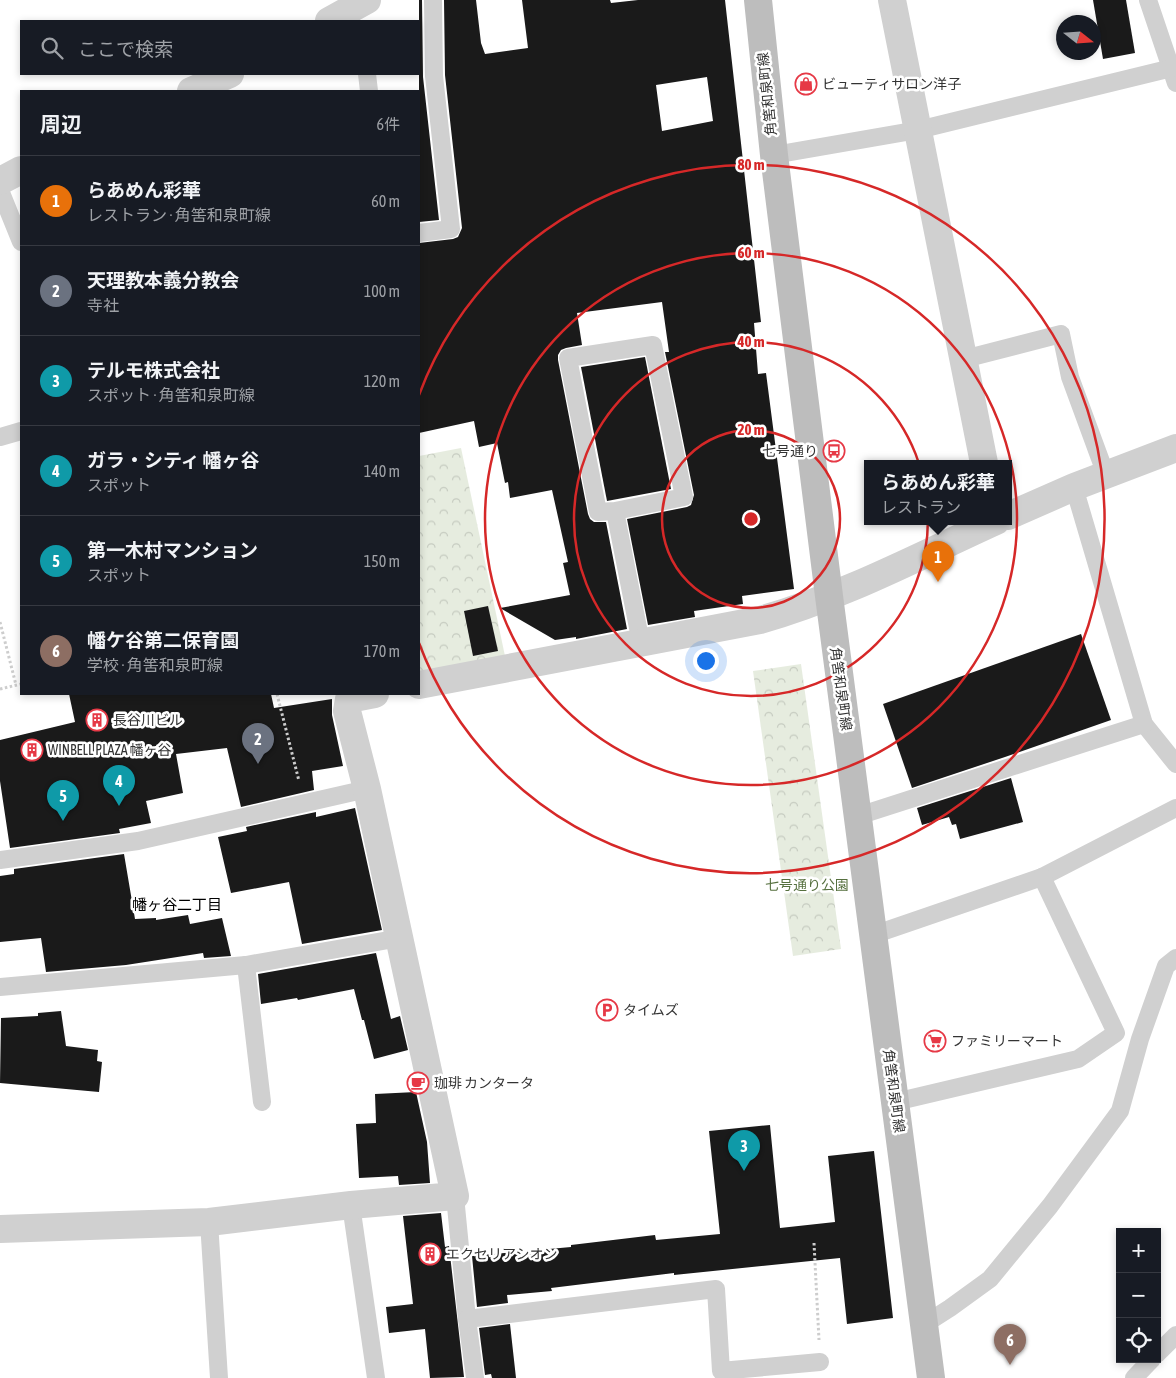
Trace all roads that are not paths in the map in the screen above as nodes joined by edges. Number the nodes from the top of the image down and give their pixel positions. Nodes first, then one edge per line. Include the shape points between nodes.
1 (433, 0) edge
2 (758, 0) edge
3 (892, 0) edge
4 (1148, 0) edge
5 (362, 8) edge
6 (332, 20) edge
7 (1174, 73) edge
8 (228, 75) edge
9 (367, 75) edge
10 (193, 90) edge
11 (369, 90) edge
12 (918, 130) junction
13 (774, 155) junction
14 (20, 170) edge
15 (0, 180) edge
16 (0, 190) edge
17 (420, 232) edge
18 (20, 240) edge
19 (964, 359) junction
20 (20, 431) edge
21 (0, 437) edge
22 (1176, 448) edge
23 (983, 460) edge
24 (1106, 475) junction
25 (1074, 487) junction
26 (615, 511) junction
27 (1012, 514) edge
28 (987, 525) edge
29 (829, 596) junction
30 (641, 643) junction
31 (420, 686) edge
32 (362, 696) edge
33 (1144, 724) junction
34 (1176, 764) edge
35 (367, 788) junction
36 (1176, 808) edge
37 (858, 816) junction
38 (0, 860) edge
39 (1042, 877) junction
40 (873, 935) junction
41 (400, 938) junction
42 (1176, 958) edge
43 (246, 965) junction
44 (0, 987) edge
45 (262, 1102) dead end
46 (896, 1102) junction
47 (455, 1196) junction
48 (351, 1206) junction
49 (209, 1222) junction
50 (0, 1229) edge
51 (467, 1319) junction
52 (925, 1324) junction
53 (1176, 1335) edge
54 (1161, 1350) edge
55 (820, 1362) road end
56 (1148, 1363) edge
57 (219, 1378) edge
58 (376, 1378) edge
59 (476, 1378) edge
60 (931, 1378) edge
61 (1134, 1378) edge

1 - 17 lane via 434,76 450,229
2 - 13 main road, 角筈和泉町線
3 - 12 street
4 - 7 lane
5 - 6 street
7 - 12 lane
8 - 10 street
9 - 11 lane
12 - 13 lane
12 - 19 street
13 - 29 main road, 角筈和泉町線
14 - 15 street
16 - 18 lane
19 - 23 street
19 - 24 lane via 1061,334 1070,377
20 - 21 lane
22 - 24 street
24 - 25 street
25 - 27 street
25 - 33 lane
26 - 26 lane via 684,497 653,345 568,358 598,512
26 - 30 lane
28 - 29 street
29 - 30 street via 791,612 760,620
29 - 37 main road, 角筈和泉町線
30 - 31 street
32 - 35 street via 347,711
33 - 34 lane
33 - 37 lane
35 - 38 lane via 138,841
35 - 41 street
36 - 39 lane
37 - 40 main road, 角筈和泉町線
39 - 40 lane
39 - 46 lane via 1116,1034 1078,1059
40 - 46 main road, 角筈和泉町線
41 - 43 lane
41 - 47 street
42 - 52 lane via 1166,966 1140,1039 1120,1111 1050,1206 990,1279
43 - 44 lane
43 - 45 lane
46 - 52 main road, 角筈和泉町線
47 - 48 street
47 - 51 lane
48 - 49 street
48 - 58 lane
49 - 50 street
49 - 57 lane
51 - 55 lane via 716,1289 721,1370
51 - 59 lane
52 - 60 main road, 角筈和泉町線
53 - 54 lane
56 - 61 lane

